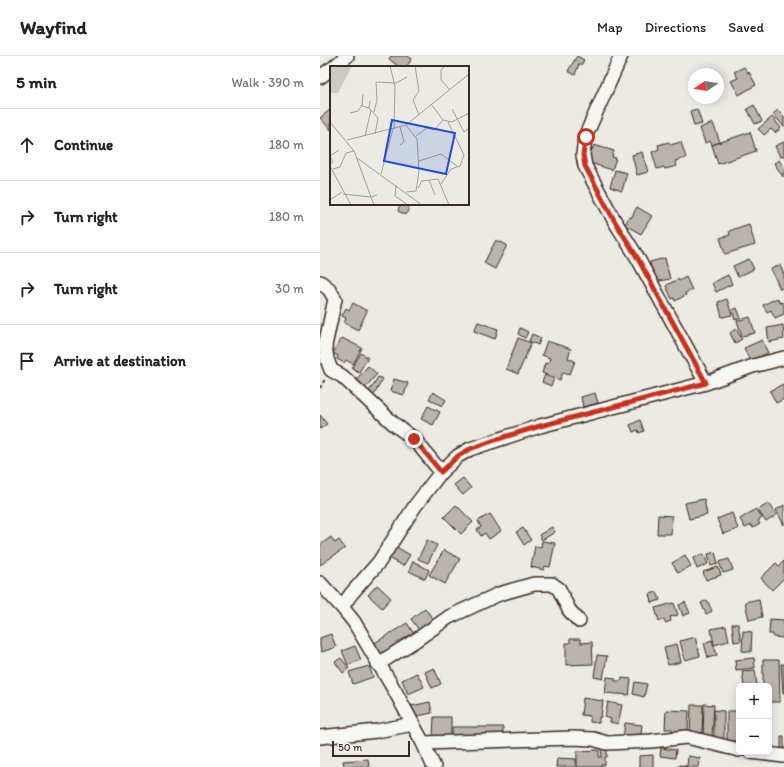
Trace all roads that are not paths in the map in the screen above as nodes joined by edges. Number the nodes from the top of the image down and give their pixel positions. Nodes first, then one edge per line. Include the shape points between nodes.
1 (347, 56) edge
2 (621, 56) edge
3 (335, 66) edge
4 (330, 70) edge
5 (320, 77) edge
6 (320, 282) edge
7 (784, 358) edge
8 (706, 383) junction
9 (441, 472) junction
10 (320, 583) edge
11 (342, 607) junction
12 (579, 621) dead end
13 (378, 664) junction
14 (412, 724) junction
15 (320, 737) edge
16 (423, 742) junction
17 (736, 749) edge
18 (772, 755) edge
19 (784, 756) edge
20 (434, 767) edge

1 - 3 street
2 - 8 street via 586,137 583,155 585,166
4 - 5 street
6 - 9 street via 335,298 325,346 331,370 342,376 414,439
7 - 8 street
8 - 9 street via 540,426 484,444 464,452
9 - 11 street via 378,562
10 - 11 street
11 - 13 street via 354,622
12 - 13 street via 569,610 559,590 552,584 534,584 499,594 449,617
13 - 14 street
14 - 15 street via 377,731
14 - 16 street
16 - 17 street via 573,738 607,743 687,738
16 - 20 street
18 - 19 street

